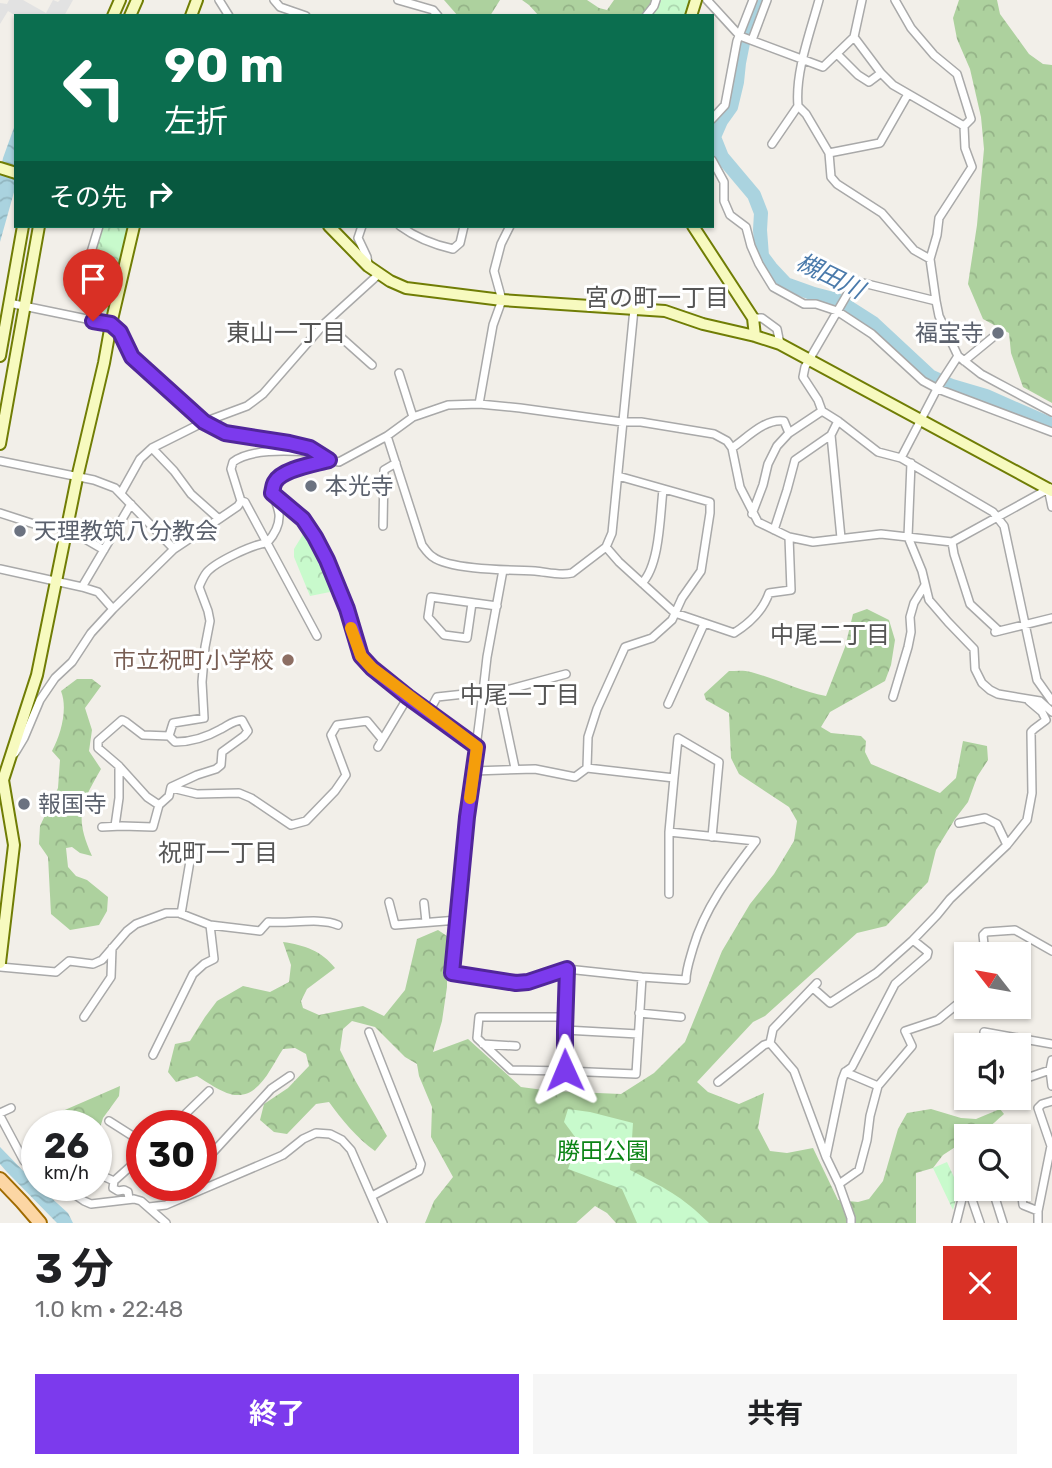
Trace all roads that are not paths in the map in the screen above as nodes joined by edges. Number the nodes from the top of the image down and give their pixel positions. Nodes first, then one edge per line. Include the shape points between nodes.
1 (274, 0) edge
2 (398, 0) edge
3 (707, 0) edge
4 (753, 0) edge
5 (767, 0) edge
6 (819, 0) edge
7 (862, 0) edge
8 (895, 0) edge
9 (301, 14) edge
10 (436, 14) edge
11 (740, 36) junction
12 (854, 37) junction
13 (750, 40) junction
14 (837, 54) junction
15 (804, 60) junction
16 (881, 74) junction
17 (908, 94) junction
18 (798, 106) junction
19 (714, 117) edge
20 (964, 127) junction
21 (772, 144) dead end
22 (829, 153) junction
23 (714, 164) edge
24 (23, 228) edge
25 (39, 228) edge
26 (98, 228) edge
27 (134, 228) edge
28 (331, 228) edge
29 (361, 228) edge
30 (403, 228) edge
31 (464, 228) edge
32 (509, 228) edge
33 (694, 228) edge
34 (930, 259) junction
35 (368, 266) junction
36 (379, 274) junction
37 (502, 300) junction
38 (936, 302) junction
39 (9, 303) junction
40 (840, 305) junction
41 (25, 306) junction
42 (634, 309) junction
43 (121, 311) dead end
44 (753, 318) junction
45 (93, 321) junction
46 (325, 323) junction
47 (111, 324) junction
48 (755, 336) junction
49 (992, 338) dead end
50 (780, 344) junction
51 (0, 356) edge
52 (961, 358) junction
53 (809, 360) junction
54 (372, 365) dead end
55 (399, 373) dead end
56 (938, 388) junction
57 (479, 404) junction
58 (821, 411) junction
59 (1052, 412) edge
60 (413, 417) junction
61 (921, 420) junction
62 (838, 421) junction
63 (204, 422) junction
64 (622, 422) junction
65 (1052, 432) edge
66 (789, 433) junction
67 (831, 435) junction
68 (387, 436) junction
69 (0, 444) edge
70 (152, 448) junction
71 (732, 448) junction
72 (316, 453) junction
73 (901, 457) junction
74 (329, 460) junction
75 (0, 461) edge
76 (396, 463) junction
77 (911, 463) junction
78 (618, 476) junction
79 (78, 478) junction
80 (1051, 488) edge
81 (663, 489) junction
82 (121, 493) junction
83 (272, 493) junction
84 (241, 501) junction
85 (131, 504) junction
86 (1052, 506) edge
87 (0, 513) edge
88 (752, 513) junction
89 (998, 517) junction
90 (219, 519) junction
91 (383, 526) dead end
92 (68, 529) junction
93 (774, 530) junction
94 (789, 537) junction
95 (908, 537) junction
96 (841, 538) junction
97 (952, 542) junction
98 (267, 543) junction
99 (606, 547) junction
100 (174, 549) junction
101 (104, 550) junction
102 (0, 569) edge
103 (503, 570) junction
104 (55, 581) junction
105 (642, 583) junction
106 (925, 585) junction
107 (82, 587) junction
108 (472, 603) junction
109 (497, 606) junction
110 (113, 609) junction
111 (675, 613) junction
112 (1052, 618) edge
113 (704, 624) junction
114 (1024, 624) junction
115 (317, 636) dead end
116 (566, 674) dead end
117 (483, 692) junction
118 (499, 692) junction
119 (408, 697) junction
120 (893, 697) dead end
121 (1029, 701) junction
122 (1052, 701) edge
123 (668, 704) dead end
124 (429, 712) junction
125 (1052, 712) edge
126 (169, 736) junction
127 (382, 739) junction
128 (378, 747) dead end
129 (477, 747) junction
130 (9, 762) junction
131 (119, 766) junction
132 (515, 768) junction
133 (587, 768) junction
134 (473, 771) junction
135 (674, 778) junction
136 (2, 780) edge
137 (171, 788) junction
138 (3, 798) edge
139 (159, 805) junction
140 (959, 823) dead end
141 (115, 826) junction
142 (102, 827) dead end
143 (669, 832) junction
144 (712, 837) junction
145 (1007, 845) junction
146 (195, 849) dead end
147 (669, 894) dead end
148 (389, 902) dead end
149 (424, 903) dead end
150 (3, 911) edge
151 (181, 914) junction
152 (458, 920) junction
153 (426, 922) junction
154 (211, 925) junction
155 (338, 925) dead end
156 (914, 940) junction
157 (984, 942) edge
158 (113, 947) junction
159 (1052, 951) edge
160 (0, 965) edge
161 (567, 969) junction
162 (642, 977) junction
163 (954, 1007) edge
164 (639, 1013) junction
165 (84, 1017) dead end
166 (566, 1017) junction
167 (681, 1017) dead end
168 (565, 1030) junction
169 (369, 1032) dead end
170 (984, 1032) dead end
171 (638, 1034) junction
172 (770, 1043) junction
173 (482, 1044) junction
174 (1052, 1044) edge
175 (516, 1046) dead end
176 (153, 1055) dead end
177 (1052, 1060) edge
178 (565, 1070) junction
179 (1050, 1070) junction
180 (845, 1072) junction
181 (290, 1076) dead end
182 (1031, 1077) edge
183 (718, 1082) dead end
184 (878, 1086) junction
185 (1052, 1086) edge
186 (209, 1091) dead end
187 (1052, 1101) edge
188 (11, 1108) dead end
189 (189, 1110) edge
190 (0, 1114) edge
191 (217, 1148) edge
192 (21, 1155) edge
193 (826, 1157) junction
194 (126, 1170) edge
195 (0, 1179) edge
196 (217, 1180) edge
197 (114, 1181) joint
198 (839, 1184) junction
199 (126, 1191) edge
200 (372, 1196) junction
201 (126, 1199) edge
202 (83, 1201) edge
203 (141, 1201) edge
204 (173, 1201) edge
205 (962, 1201) edge
206 (972, 1201) edge
207 (996, 1201) edge
208 (1023, 1201) edge
209 (149, 1207) junction
210 (1038, 1211) junction
211 (40, 1223) edge
212 (166, 1223) edge
213 (383, 1223) edge
214 (851, 1223) edge
215 (956, 1223) edge
216 (980, 1223) edge
217 (1003, 1223) edge
218 (1038, 1223) edge

1 - 9 street
2 - 10 street
3 - 11 street
4 - 11 street
5 - 13 street
6 - 15 street
7 - 12 street
8 - 20 street via 911,28 957,74 971,119
11 - 13 street
11 - 19 street via 725,105
12 - 14 street
12 - 16 street
13 - 15 street
14 - 15 street via 823,68
14 - 16 street via 869,82
15 - 18 street via 797,86
16 - 17 street
17 - 20 street
17 - 22 street via 880,143
18 - 21 street
18 - 22 street
20 - 34 street via 971,167 939,218
22 - 34 street via 831,177 837,184 883,213 914,250
23 - 40 street via 724,182 730,215 746,227 758,264 773,287 804,304
24 - 39 street
25 - 41 street
26 - 45 street via 85,272 103,276
27 - 47 street
28 - 35 street
29 - 35 street via 358,238
30 - 31 street via 453,249 460,243
32 - 37 street via 494,271
33 - 44 street
34 - 38 street
35 - 36 street
36 - 37 street via 406,288
36 - 46 street
37 - 42 street
37 - 57 street
38 - 40 street via 855,281
38 - 52 street
39 - 41 street
39 - 51 street
40 - 53 street
40 - 56 street via 923,381
41 - 45 street
41 - 69 street
42 - 48 street via 665,311
42 - 64 street
43 - 47 street
44 - 48 street
44 - 50 street via 762,318 777,329
45 - 47 street
46 - 54 street
46 - 63 street via 263,394
47 - 63 street via 132,357
47 - 79 street
48 - 50 street
49 - 52 street
50 - 53 street
52 - 56 street
52 - 59 street via 981,374
53 - 58 street via 803,377
53 - 61 street
55 - 60 street
56 - 61 street
56 - 65 street
57 - 60 street via 448,405
57 - 64 street
58 - 62 street
58 - 66 street
60 - 68 street
61 - 73 street
61 - 80 street
62 - 67 street
62 - 73 street via 878,452
63 - 70 street
63 - 72 street via 225,433 289,443
64 - 71 street via 714,434
64 - 78 street
66 - 71 street via 784,421 769,422
66 - 88 street via 768,464
67 - 93 street via 795,460
67 - 96 street
68 - 74 street via 339,461
68 - 76 street
70 - 82 street via 140,459
70 - 90 street
71 - 88 street via 737,478
72 - 74 street
72 - 84 street via 238,457 232,469
73 - 77 street
74 - 83 street via 281,475 273,483
75 - 79 street
76 - 91 street via 384,470
76 - 103 street via 422,545 433,557 451,564
77 - 89 street
77 - 95 street
78 - 81 street
78 - 99 street via 612,533
79 - 82 street
79 - 92 street
80 - 86 street
80 - 89 street
81 - 105 street via 657,545
81 - 111 street via 710,502 701,571
82 - 85 street
83 - 98 street via 278,526
83 - 119 street via 303,519 315,537 347,609 361,656
84 - 90 street
84 - 98 street via 246,502
85 - 100 street
85 - 101 street
87 - 92 street
88 - 93 street
89 - 97 street
89 - 114 street via 1004,526
90 - 100 street
92 - 101 street
92 - 104 street
93 - 94 street
94 - 96 street via 813,542
94 - 113 street via 791,590 769,593 758,614 734,634
95 - 96 street
95 - 97 street
95 - 106 street
97 - 114 street via 970,604 997,631
98 - 115 street
98 - 126 street via 251,546 205,574 199,587 210,621 202,682 204,718 173,723
99 - 103 street via 565,575
99 - 105 street
100 - 110 street
101 - 107 street
102 - 104 street
103 - 109 street
104 - 107 street
104 - 130 street via 37,675
105 - 111 street
106 - 120 street via 912,610 908,648
106 - 121 street via 929,600 971,642 982,682 998,694
107 - 110 street via 98,592
108 - 108 street via 431,597 428,617 444,635 467,638
108 - 109 street
109 - 117 street
110 - 130 street via 40,700
111 - 113 street
111 - 133 street via 652,638 625,648 588,737
112 - 114 street
113 - 123 street
114 - 122 street via 1037,680
116 - 118 street
117 - 118 street
117 - 124 street via 437,697
117 - 129 street
118 - 132 street
119 - 124 street
119 - 127 street
121 - 125 street via 1040,702
121 - 145 street via 1046,720 1031,732 1032,793 1027,820
124 - 129 street
126 - 131 street via 142,735 122,720 97,745
126 - 137 street via 184,742 242,720 248,731 222,752 216,769
127 - 128 street
127 - 137 street via 367,721 337,725 331,735 346,775 306,821 291,825 239,793
129 - 134 street
130 - 136 street
131 - 139 street
131 - 141 street
132 - 133 street via 575,777
132 - 134 street
133 - 135 street
134 - 152 street
135 - 143 street
135 - 144 street via 678,738 719,762
136 - 138 street
137 - 139 street
138 - 150 street via 14,845
139 - 141 street via 153,827
140 - 145 street via 985,818 997,824
141 - 142 street
143 - 144 street
143 - 147 street
144 - 162 street via 756,841 707,912 686,980
145 - 156 street
146 - 151 street
148 - 153 street via 395,925
149 - 153 street
150 - 160 street
151 - 154 street
151 - 158 street via 166,913 136,924
152 - 153 street
152 - 161 street via 452,973 516,983
154 - 155 street via 260,931 268,922 317,920
154 - 176 street via 214,959 192,974
156 - 172 street via 876,974 830,1003 815,986 773,1029
156 - 180 street via 927,956 895,984 852,1067
157 - 159 street via 986,932 1015,930
158 - 160 street via 93,964 69,961 56,972
158 - 165 street via 111,977
161 - 162 street
161 - 166 street
162 - 164 street
163 - 184 street via 938,1020 905,1031 912,1046
164 - 167 street
164 - 171 street
166 - 168 street
166 - 173 street via 479,1017 477,1038
168 - 171 street
168 - 178 street
169 - 200 street via 421,1164 419,1171
170 - 174 street
171 - 178 street via 635,1074
172 - 183 street
172 - 193 street via 794,1070
173 - 175 street
173 - 178 street via 511,1070
177 - 179 street
179 - 182 street
179 - 185 street
180 - 184 street
180 - 193 street
181 - 191 street via 271,1089
184 - 198 street via 859,1170
186 - 189 street
187 - 210 street via 1038,1108 1051,1146
188 - 190 street
190 - 192 street
193 - 198 street
194 - 197 street
195 - 211 main road
196 - 200 street via 283,1155 316,1133 330,1133 351,1150
197 - 199 street via 113,1188
198 - 214 street
200 - 213 street
201 - 202 street
203 - 209 street
204 - 209 street
205 - 215 street
206 - 216 street
207 - 217 street
208 - 210 street
209 - 212 street
210 - 218 street

